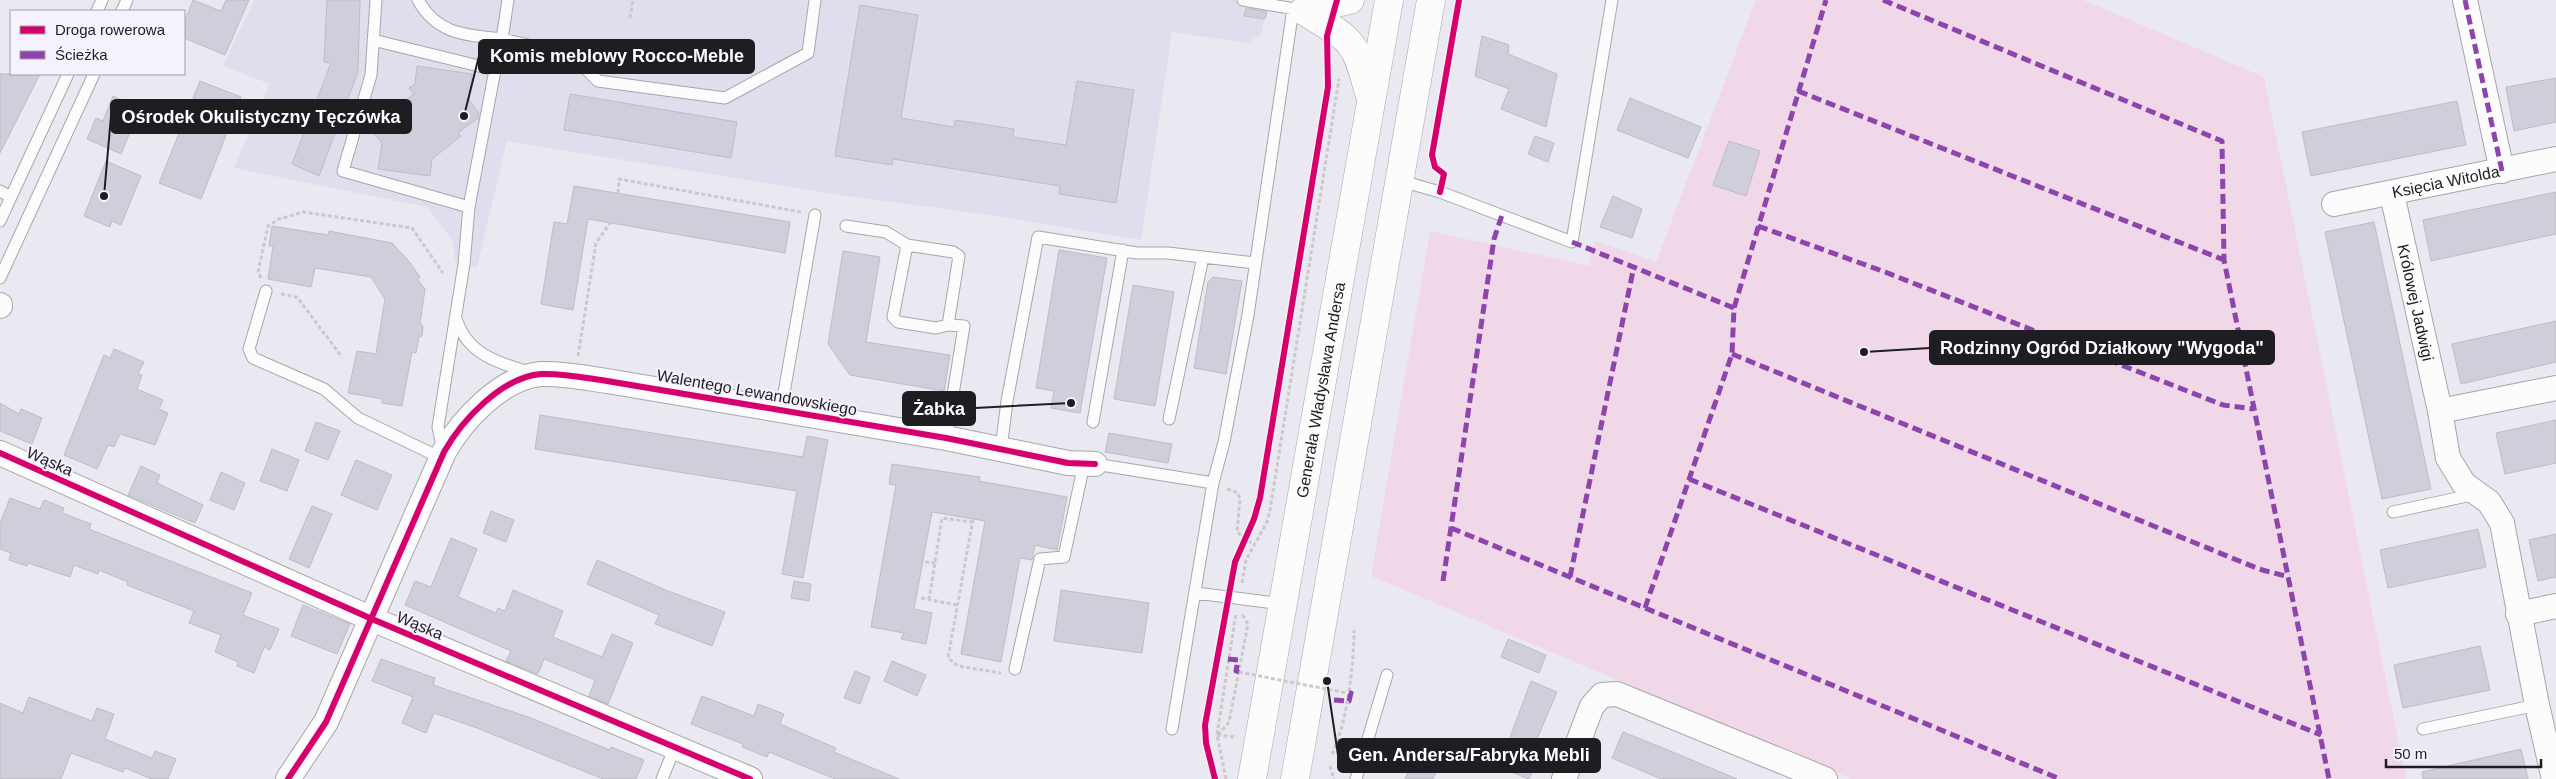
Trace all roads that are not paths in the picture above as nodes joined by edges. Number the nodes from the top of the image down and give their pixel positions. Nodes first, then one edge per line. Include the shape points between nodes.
1 (376, 0) edge
2 (418, 0) edge
3 (508, 0) edge
4 (815, 0) edge
5 (1243, 0) edge
6 (1350, 0) edge
7 (1389, 0) edge
8 (1431, 0) edge
9 (1612, 0) edge
10 (2465, 0) edge
11 (1299, 10) junction
12 (502, 39) junction
13 (373, 40) junction
14 (68, 75) edge
15 (94, 75) edge
16 (1371, 100) junction
17 (2556, 159) edge
18 (2502, 171) junction
19 (1401, 181) junction
20 (0, 191) edge
21 (2392, 194) junction
22 (11, 197) junction
23 (2334, 204) dead end
24 (469, 207) junction
25 (815, 215) road end
26 (0, 221) edge
27 (846, 226) dead end
28 (907, 245) junction
29 (1123, 250) junction
30 (1203, 257) junction
31 (1255, 262) junction
32 (0, 278) edge
33 (266, 291) road end
34 (456, 319) junction
35 (948, 324) junction
36 (539, 374) junction
37 (2556, 388) edge
38 (781, 410) junction
39 (2440, 411) junction
40 (1169, 419) dead end
41 (1093, 422) dead end
42 (946, 438) junction
43 (1001, 449) junction
44 (0, 453) edge
45 (442, 455) junction
46 (1089, 464) junction
47 (1213, 483) junction
48 (2476, 494) junction
49 (2393, 512) dead end
50 (1196, 593) junction
51 (1283, 604) junction
52 (2556, 606) edge
53 (2518, 614) junction
54 (372, 619) junction
55 (1015, 669) road end
56 (1387, 675) dead end
57 (2537, 704) junction
58 (1172, 729) dead end
59 (2423, 729) dead end
60 (675, 747) junction
61 (288, 779) edge
62 (662, 779) edge
63 (750, 779) edge
64 (1252, 779) edge
65 (1295, 779) edge
66 (1356, 779) edge
67 (1564, 779) edge
68 (1825, 779) edge
69 (2554, 779) edge

1 - 13 lane
2 - 12 lane via 426,15 454,33
3 - 12 lane
4 - 12 lane via 808,53 725,98 598,81 572,55
5 - 11 lane
6 - 11 highway
7 - 16 highway, Generała Władysława Andersa
8 - 19 highway
9 - 19 lane via 1572,242 1440,192
10 - 18 street
11 - 16 highway via 1329,25 1353,45
11 - 31 lane
13 - 24 lane via 495,70
13 - 24 lane via 371,75 343,171
14 - 22 lane
15 - 32 lane
16 - 51 highway, Generała Władysława Andersa
17 - 18 street, Księcia Witolda
18 - 21 street, Księcia Witolda
19 - 65 highway
20 - 22 lane
21 - 23 street, Księcia Witolda
21 - 39 street, Królowej Jadwigi
22 - 26 lane
24 - 34 lane
25 - 38 lane
27 - 28 lane via 886,232
28 - 35 lane via 953,252 959,256
28 - 35 lane via 893,317 898,322 936,328
29 - 30 lane
29 - 41 lane
29 - 43 lane via 1038,237
30 - 31 lane
30 - 40 lane
31 - 47 lane via 1224,442
33 - 45 lane via 249,348 253,358 324,389 358,418
34 - 36 lane via 466,339 478,352 503,364
34 - 45 lane via 438,427
35 - 42 lane via 964,326
36 - 38 street, Walentego Lewandowskiego via 607,381
36 - 45 street, Walentego Lewandowskiego via 515,383 474,411
37 - 39 street
38 - 42 street, Walentego Lewandowskiego
39 - 48 street, Królowej Jadwigi via 2448,458 2456,473
42 - 43 street, Walentego Lewandowskiego
43 - 46 street, Walentego Lewandowskiego via 1068,463
44 - 54 street, Wąska
45 - 54 street, Walentego Lewandowskiego
46 - 47 lane
46 - 55 lane via 1064,557 1040,559
47 - 50 lane
48 - 49 lane
48 - 53 street, Królowej Jadwigi via 2489,502 2502,523
50 - 51 lane
50 - 58 lane
51 - 64 highway, Generała Władysława Andersa
52 - 53 street
53 - 57 street, Królowej Jadwigi
54 - 60 street, Wąska
54 - 61 street, Walentego Lewandowskiego via 326,722
56 - 66 lane
57 - 59 lane
57 - 69 street, Królowej Jadwigi
60 - 62 lane
60 - 63 street, Wąska
67 - 68 street via 1592,706 1602,696 1617,694

